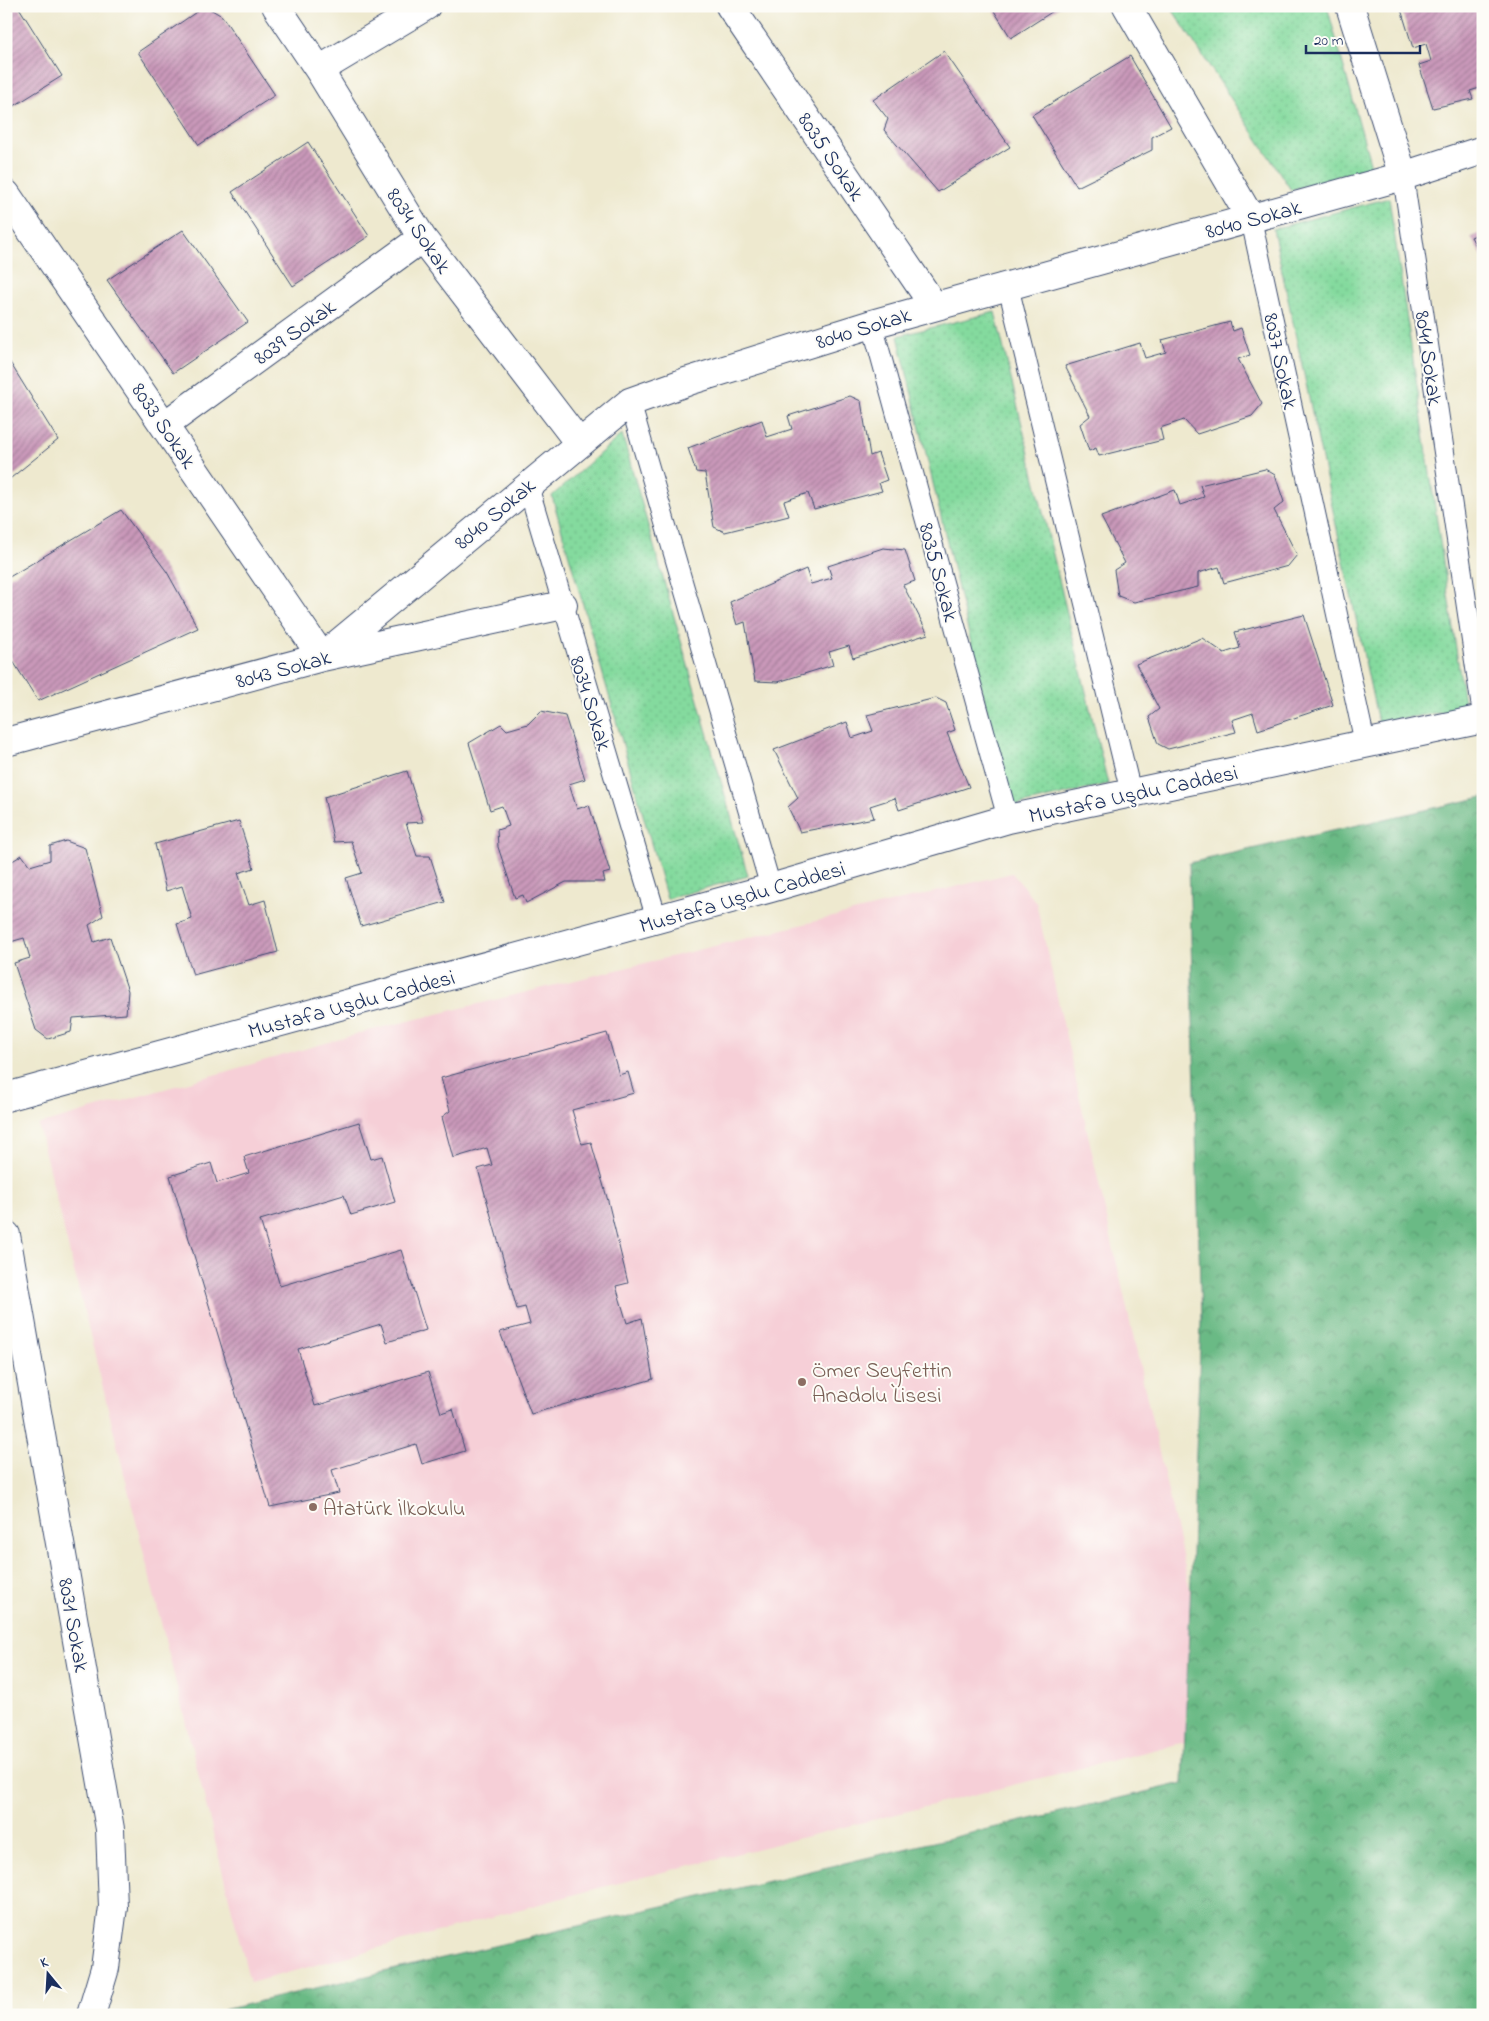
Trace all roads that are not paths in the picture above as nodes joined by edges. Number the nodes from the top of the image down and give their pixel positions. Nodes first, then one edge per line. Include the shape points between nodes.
1 (276, 6) edge
2 (426, 6) edge
3 (730, 6) edge
4 (1127, 6) edge
5 (1350, 6) edge
6 (319, 70) junction
7 (1483, 150) edge
8 (1403, 176) junction
9 (6, 194) edge
10 (1251, 219) junction
11 (422, 238) junction
12 (1008, 286) junction
13 (934, 306) junction
14 (872, 324) junction
15 (630, 402) junction
16 (165, 425) junction
17 (579, 443) junction
18 (528, 486) junction
19 (563, 605) junction
20 (322, 657) junction
21 (1483, 715) edge
22 (1483, 719) edge
23 (6, 742) edge
24 (1365, 744) junction
25 (1131, 793) junction
26 (1008, 820) junction
27 (771, 888) junction
28 (656, 920) junction
29 (6, 1097) edge
30 (6, 1234) edge
31 (91, 2015) edge

1 - 6 street, 8034 Sokak
2 - 6 street
3 - 13 street, 8035 Sokak
4 - 10 street, 8037 Sokak
5 - 8 street, 8041 Sokak
6 - 11 street, 8034 Sokak
7 - 8 street, 8040 Sokak
8 - 10 street, 8040 Sokak
8 - 21 lane, 8041 Sokak
9 - 16 street, 8033 Sokak
10 - 12 street, 8040 Sokak
10 - 24 lane, 8037 Sokak
11 - 16 street, 8039 Sokak
11 - 17 street, 8034 Sokak
12 - 13 street, 8040 Sokak
12 - 25 lane
13 - 14 street, 8040 Sokak
14 - 15 street, 8040 Sokak
14 - 26 lane, 8035 Sokak
15 - 17 street, 8040 Sokak
15 - 27 lane
16 - 20 street, 8033 Sokak
17 - 18 street, 8040 Sokak
18 - 19 lane, 8034 Sokak
18 - 20 street, 8040 Sokak
19 - 20 street, 8043 Sokak
19 - 28 lane, 8034 Sokak
20 - 23 street, 8043 Sokak
22 - 24 street, Mustafa Uşdu Caddesi
24 - 25 street, Mustafa Uşdu Caddesi
25 - 26 street, Mustafa Uşdu Caddesi
26 - 27 street, Mustafa Uşdu Caddesi
27 - 28 street, Mustafa Uşdu Caddesi
28 - 29 street, Mustafa Uşdu Caddesi
30 - 31 street, 8031 Sokak via 110,1829 113,1907 105,1968

